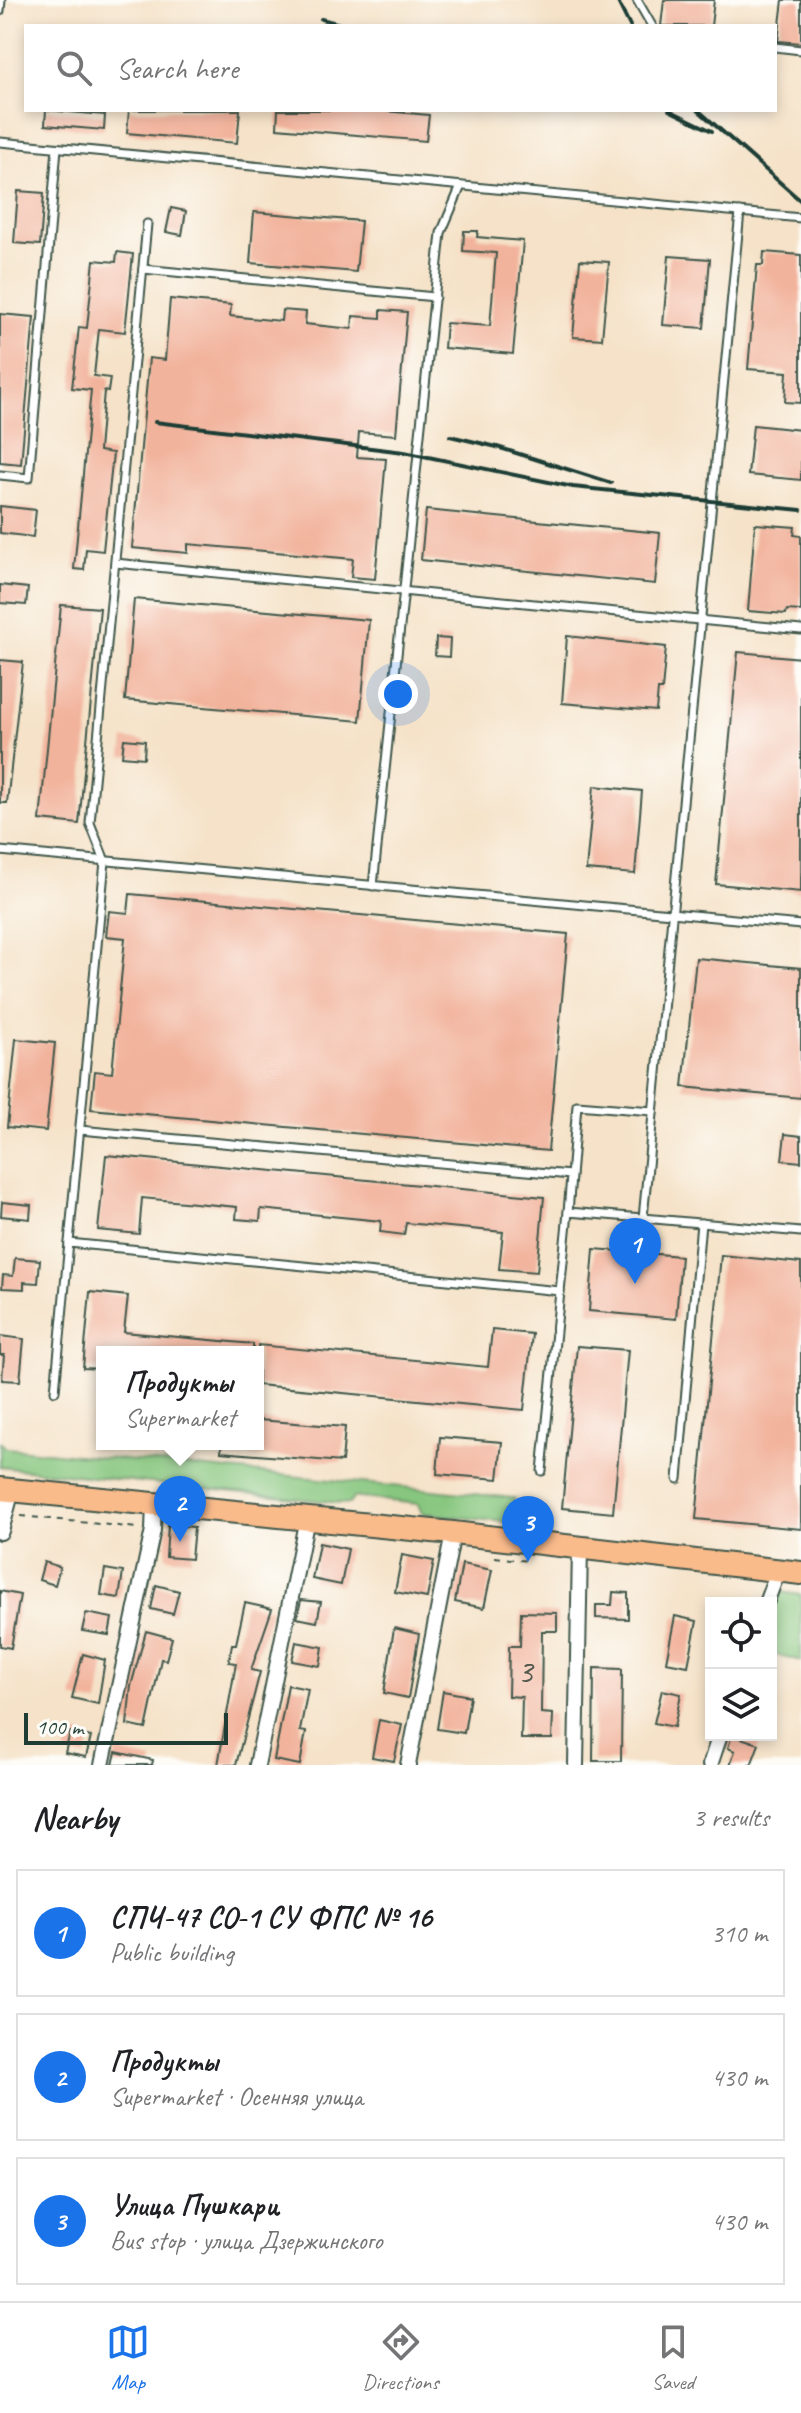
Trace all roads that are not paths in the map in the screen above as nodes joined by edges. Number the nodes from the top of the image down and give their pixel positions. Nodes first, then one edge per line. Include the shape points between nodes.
1 (1, 0) edge
2 (637, 0) edge
3 (0, 11) edge
4 (651, 24) edge
5 (777, 47) edge
6 (801, 50) edge
7 (0, 142) edge
8 (57, 148) junction
9 (461, 186) junction
10 (740, 212) junction
11 (801, 218) edge
12 (147, 224) dead end
13 (143, 269) junction
14 (435, 297) junction
15 (0, 475) edge
16 (115, 563) junction
17 (404, 592) junction
18 (701, 621) junction
19 (801, 630) edge
20 (0, 851) edge
21 (105, 861) junction
22 (373, 886) junction
23 (672, 913) junction
24 (801, 925) edge
25 (653, 1111) junction
26 (80, 1130) junction
27 (571, 1175) junction
28 (568, 1212) junction
29 (643, 1218) junction
30 (701, 1223) junction
31 (801, 1232) edge
32 (69, 1243) junction
33 (560, 1291) junction
34 (55, 1391) dead end
35 (542, 1471) dead end
36 (678, 1479) dead end
37 (5, 1489) edge
38 (154, 1503) junction
39 (307, 1518) junction
40 (0, 1531) edge
41 (453, 1533) junction
42 (580, 1548) junction
43 (778, 1571) junction
44 (801, 1573) edge
45 (768, 1597) edge
46 (718, 1741) edge
47 (102, 1765) edge
48 (257, 1765) edge
49 (408, 1765) edge
50 (576, 1765) edge
51 (710, 1765) edge

1 - 3 lane
2 - 4 lane
5 - 6 lane
7 - 8 lane
8 - 9 lane
8 - 15 lane via 29,478
9 - 10 lane
9 - 14 lane via 441,233
10 - 11 lane
10 - 18 lane
12 - 13 lane
13 - 14 lane
13 - 16 lane
14 - 17 lane
16 - 17 lane
16 - 21 lane via 90,823
17 - 18 lane
17 - 22 lane
18 - 19 lane
18 - 23 lane
20 - 21 lane
21 - 22 lane
21 - 26 lane
22 - 23 lane
23 - 24 lane
23 - 25 lane
25 - 27 lane via 577,1105
25 - 29 lane
26 - 27 lane
26 - 32 lane
27 - 28 lane
28 - 29 lane
28 - 33 lane
29 - 30 lane
30 - 31 lane
30 - 36 lane
32 - 33 lane
32 - 34 lane
33 - 35 lane
37 - 38 highway
37 - 40 street
38 - 39 highway
38 - 47 street via 153,1530
39 - 41 highway
39 - 48 street
41 - 42 highway
41 - 49 street
42 - 43 highway
42 - 50 street
43 - 44 highway
43 - 45 street
46 - 51 street

